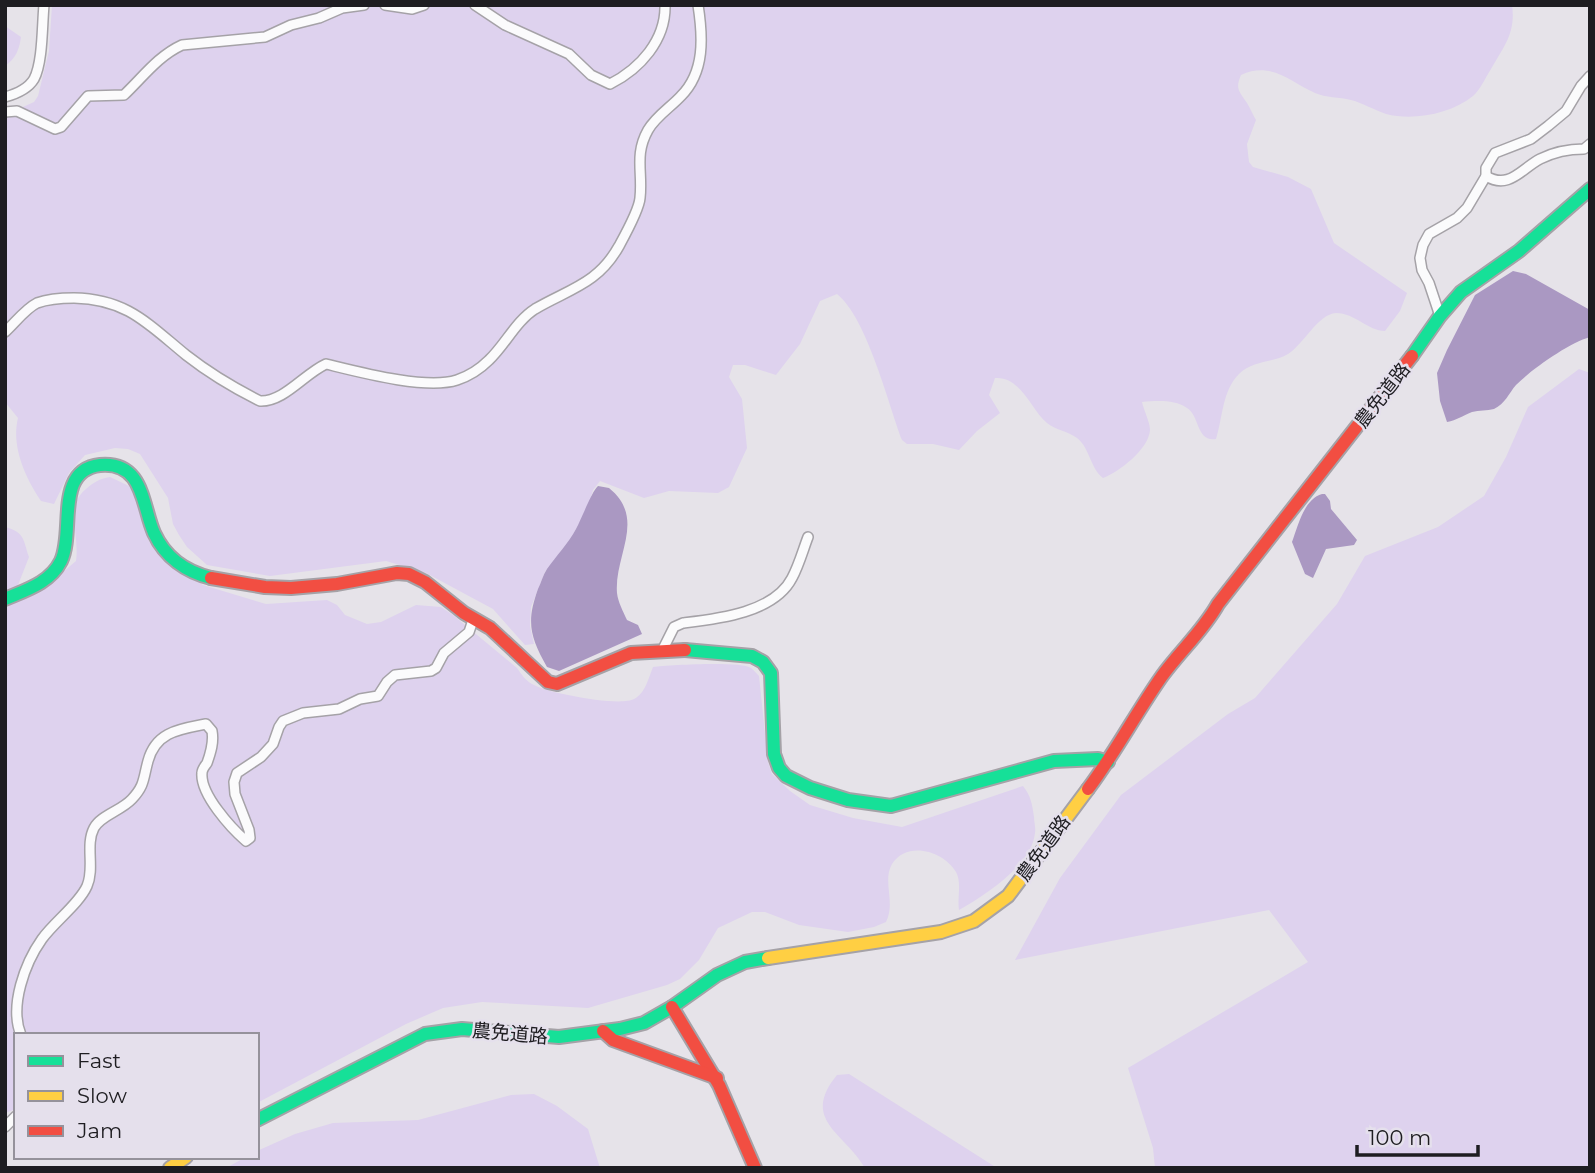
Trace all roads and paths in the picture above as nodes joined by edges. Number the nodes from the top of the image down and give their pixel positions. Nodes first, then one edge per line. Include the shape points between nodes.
1 (44, 5) edge
2 (364, 5) edge
3 (385, 5) edge
4 (424, 5) edge
5 (475, 5) edge
6 (665, 5) edge
7 (698, 5) edge
8 (1590, 76) edge
9 (5, 97) edge
10 (5, 112) edge
11 (1590, 144) edge
12 (1486, 176) junction
13 (1590, 189) edge
14 (1440, 316) junction
15 (5, 332) edge
16 (808, 537) dead end
17 (5, 599) edge
18 (476, 621) junction
19 (663, 649) junction
20 (1108, 762) junction
21 (672, 1007) junction
22 (603, 1031) junction
23 (20, 1033) edge
24 (718, 1079) junction
25 (259, 1119) edge
26 (755, 1168) edge

1 - 9 street via 33,81
2 - 10 street via 342,8 265,37 182,45 153,64 124,95 88,96 55,129 17,111
3 - 4 street via 412,9
5 - 6 street via 505,25 569,54 591,75 610,84 640,62 658,40 666,20
7 - 15 street via 698,71 683,94 648,129 639,154 640,200 618,247 589,281 532,311 472,374 433,383 326,364 280,396 260,401 211,373 152,326 109,301 63,298 38,303
8 - 12 street via 1566,111 1548,126 1531,139 1495,153
11 - 12 street via 1540,159 1516,178 1494,181
12 - 14 street via 1467,208 1429,234 1423,245 1422,270
13 - 14 street, 農免道路 via 1519,251 1461,292
14 - 20 street, 農免道路 via 1399,375 1163,675
16 - 19 street via 791,580 780,594 738,614 674,627
17 - 18 street via 54,573 67,548 71,484 91,468 112,466 132,476 143,491 155,534 168,556 195,574 276,588 409,574
18 - 19 street via 500,636 548,682 557,684 631,653
18 - 23 street via 444,653 436,668 395,676 378,696 348,707 303,713 284,721 274,744 237,773 234,782 234,794 249,830 246,841 217,811 203,779 213,744 212,730 206,724 174,730 164,738 152,750 142,788 93,829 87,887 43,939 25,975 17,1002
19 - 20 street via 760,658 771,673 774,754 779,768 810,788 848,800 891,806 1054,761
20 - 21 street, 農免道路 via 1008,895 974,921 941,932 745,962 717,975
21 - 22 street, 農免道路 via 644,1023
21 - 24 street
22 - 24 street via 613,1040
22 - 25 street, 農免道路 via 559,1037 462,1029 425,1034
24 - 26 street

